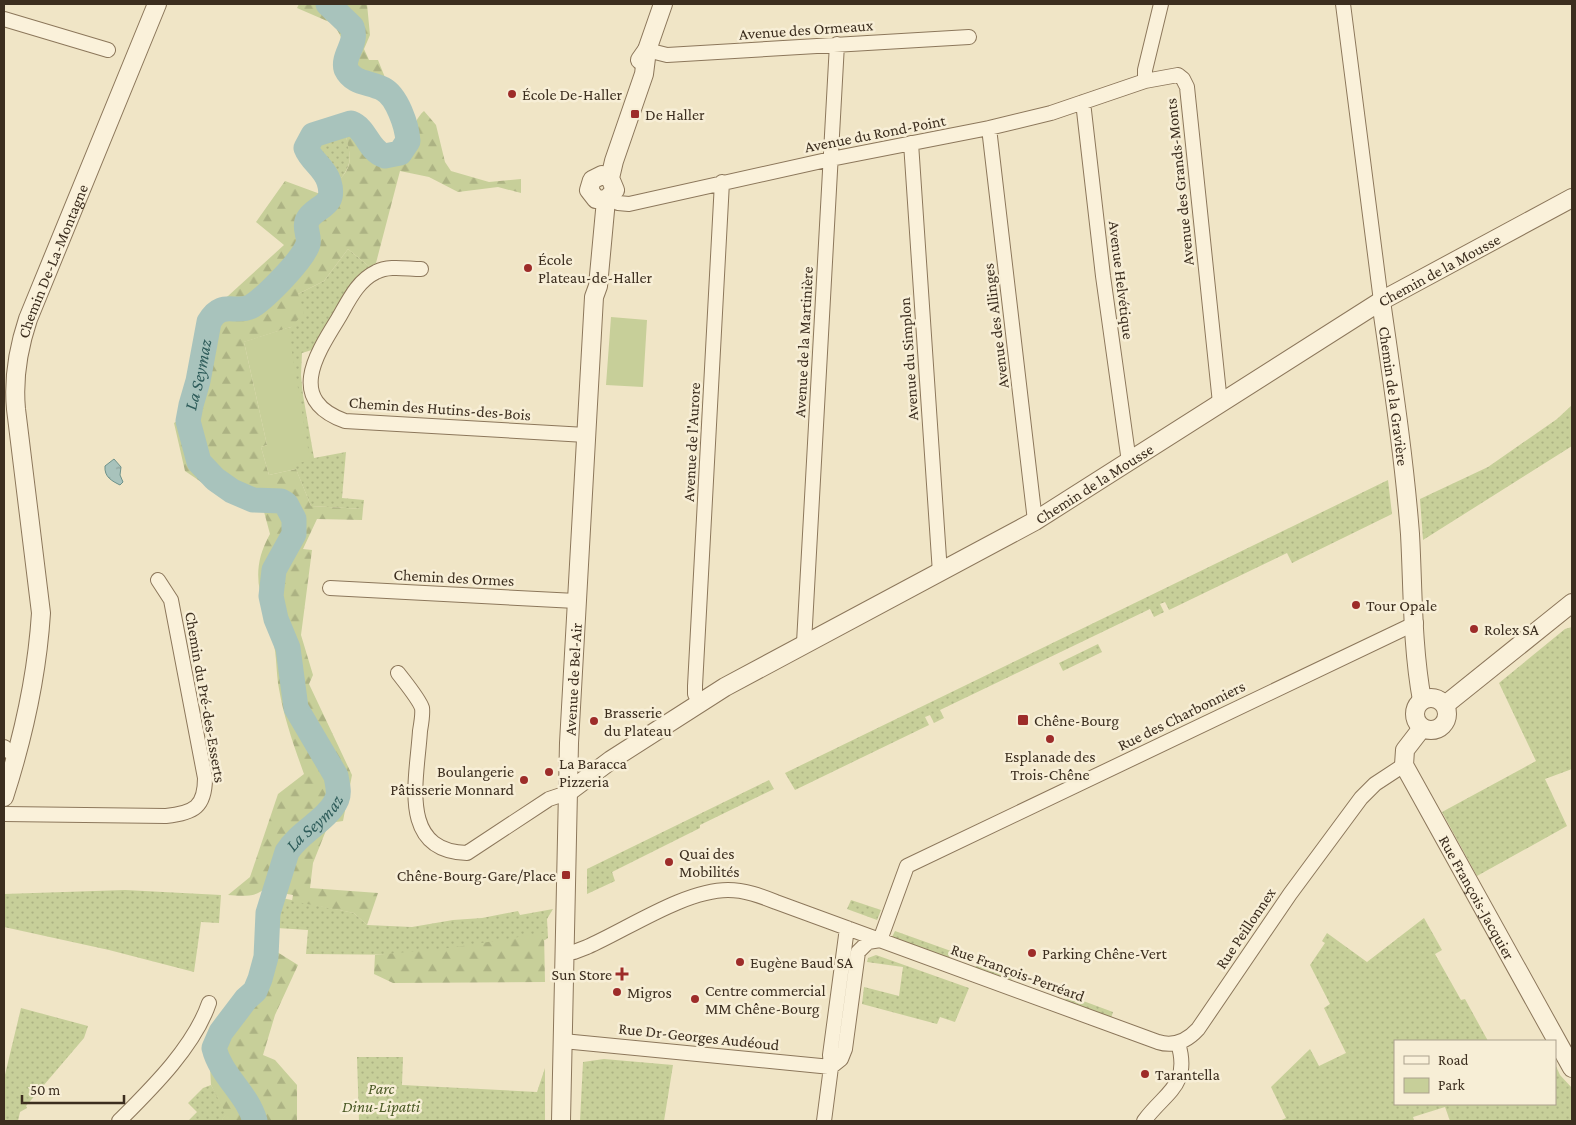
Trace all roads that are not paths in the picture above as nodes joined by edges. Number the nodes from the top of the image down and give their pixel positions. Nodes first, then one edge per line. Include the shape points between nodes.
1 (157, 4) edge
2 (663, 4) edge
3 (1162, 4) edge
4 (1343, 4) edge
5 (4, 19) edge
6 (969, 37) dead end
7 (838, 44) junction
8 (108, 50) dead end
9 (647, 50) junction
10 (1145, 81) junction
11 (1083, 102) junction
12 (989, 128) junction
13 (911, 143) junction
14 (831, 159) junction
15 (722, 182) junction
16 (603, 198) junction
17 (1572, 198) edge
18 (421, 270) dead end
19 (1381, 300) junction
20 (1220, 403) junction
21 (586, 435) junction
22 (1129, 462) junction
23 (1035, 521) junction
24 (940, 573) junction
25 (158, 580) dead end
26 (330, 588) dead end
27 (576, 601) junction
28 (1572, 603) edge
29 (1416, 622) junction
30 (804, 643) junction
31 (398, 673) dead end
32 (1422, 700) junction
33 (699, 702) junction
34 (1445, 705) junction
35 (1422, 728) junction
36 (10, 752) edge
37 (611, 760) junction
38 (1404, 766) junction
39 (568, 767) junction
40 (567, 792) junction
41 (4, 797) edge
42 (4, 814) edge
43 (847, 928) junction
44 (880, 940) junction
45 (565, 951) junction
46 (209, 1004) dead end
47 (563, 1041) junction
48 (1178, 1043) junction
49 (1569, 1056) edge
50 (831, 1067) junction
51 (119, 1121) edge
52 (561, 1121) edge
53 (824, 1121) edge
54 (1144, 1121) edge

1 - 36 street, Chemin De-La-Montagne via 28,319 19,349 14,390 40,613 32,686
2 - 9 street, Avenue de Bel-Air
3 - 10 street, Avenue des Grands-Monts
4 - 19 street, Chemin de la Gravière
5 - 8 street
6 - 7 street, Avenue des Ormeaux
7 - 9 street, Avenue des Ormeaux via 667,55
7 - 14 street, Avenue de la Martinière
9 - 16 street, Avenue de Bel-Air via 635,69 604,177 590,183 589,190
10 - 11 street, Avenue du Rond-Point
10 - 20 street, Avenue des Grands-Monts via 1178,75 1187,87
11 - 12 street, Avenue du Rond-Point
11 - 22 street, Avenue Helvétique
12 - 13 street, Avenue du Rond-Point
12 - 23 street, Avenue des Allinges
13 - 14 street, Avenue du Rond-Point
13 - 24 street, Avenue du Simplon
14 - 15 street, Avenue du Rond-Point
14 - 30 street, Avenue de la Martinière
15 - 16 street, Avenue du Rond-Point via 629,204
15 - 33 street, Avenue de l'Aurore via 695,686
16 - 21 street, Avenue de Bel-Air via 590,277 594,296
17 - 19 street, Chemin de la Mousse
18 - 21 street, Chemin des Hutins-des-Bois via 380,270 356,288 313,362 310,386 321,408 345,421
19 - 20 street, Chemin de la Mousse
19 - 29 street, Chemin de la Gravière via 1403,458
20 - 22 street, Chemin de la Mousse
21 - 27 street, Avenue de Bel-Air
22 - 23 street, Chemin de la Mousse
23 - 24 street, Chemin de la Mousse
24 - 30 street, Chemin de la Mousse
25 - 42 street, Chemin du Pré-des-Esserts via 173,609 205,778 205,794 201,802 182,814 166,816
26 - 27 street, Chemin des Ormes
27 - 39 street, Avenue de Bel-Air
28 - 34 street
29 - 32 street, Chemin de la Gravière
29 - 44 street, Rue des Charbonniers via 907,866
30 - 33 street, Chemin de la Mousse
31 - 40 street via 422,708 416,804 420,825 435,846 467,853 550,799
32 - 34 street via 1435,698
32 - 35 street via 1417,704 1415,717
33 - 37 street, Chemin de la Mousse
34 - 35 street via 1447,717 1440,728
35 - 38 street via 1405,750
36 - 41 street, Chemin De-La-Montagne
37 - 39 street, Chemin de la Mousse via 596,765
37 - 40 street, Chemin de la Mousse
38 - 48 street, Rue Peillonnex via 1360,798 1198,1029 1191,1037
38 - 49 street, Rue François-Jacquier
39 - 40 street, Avenue de Bel-Air
40 - 45 street, Avenue de Bel-Air
43 - 44 street, Rue François-Perréard
43 - 45 street, Rue François-Perréard via 753,894 714,891 682,902 587,947 574,952
43 - 50 street
44 - 48 street, Rue François-Perréard via 1158,1042
44 - 50 street via 868,942 858,952 845,1048 841,1059
45 - 47 street, Avenue de Bel-Air
46 - 51 street via 163,1077
47 - 50 street, Rue Dr-Georges Audéoud
47 - 52 street, Avenue de Bel-Air
48 - 54 street via 1183,1066 1179,1080
50 - 53 street

